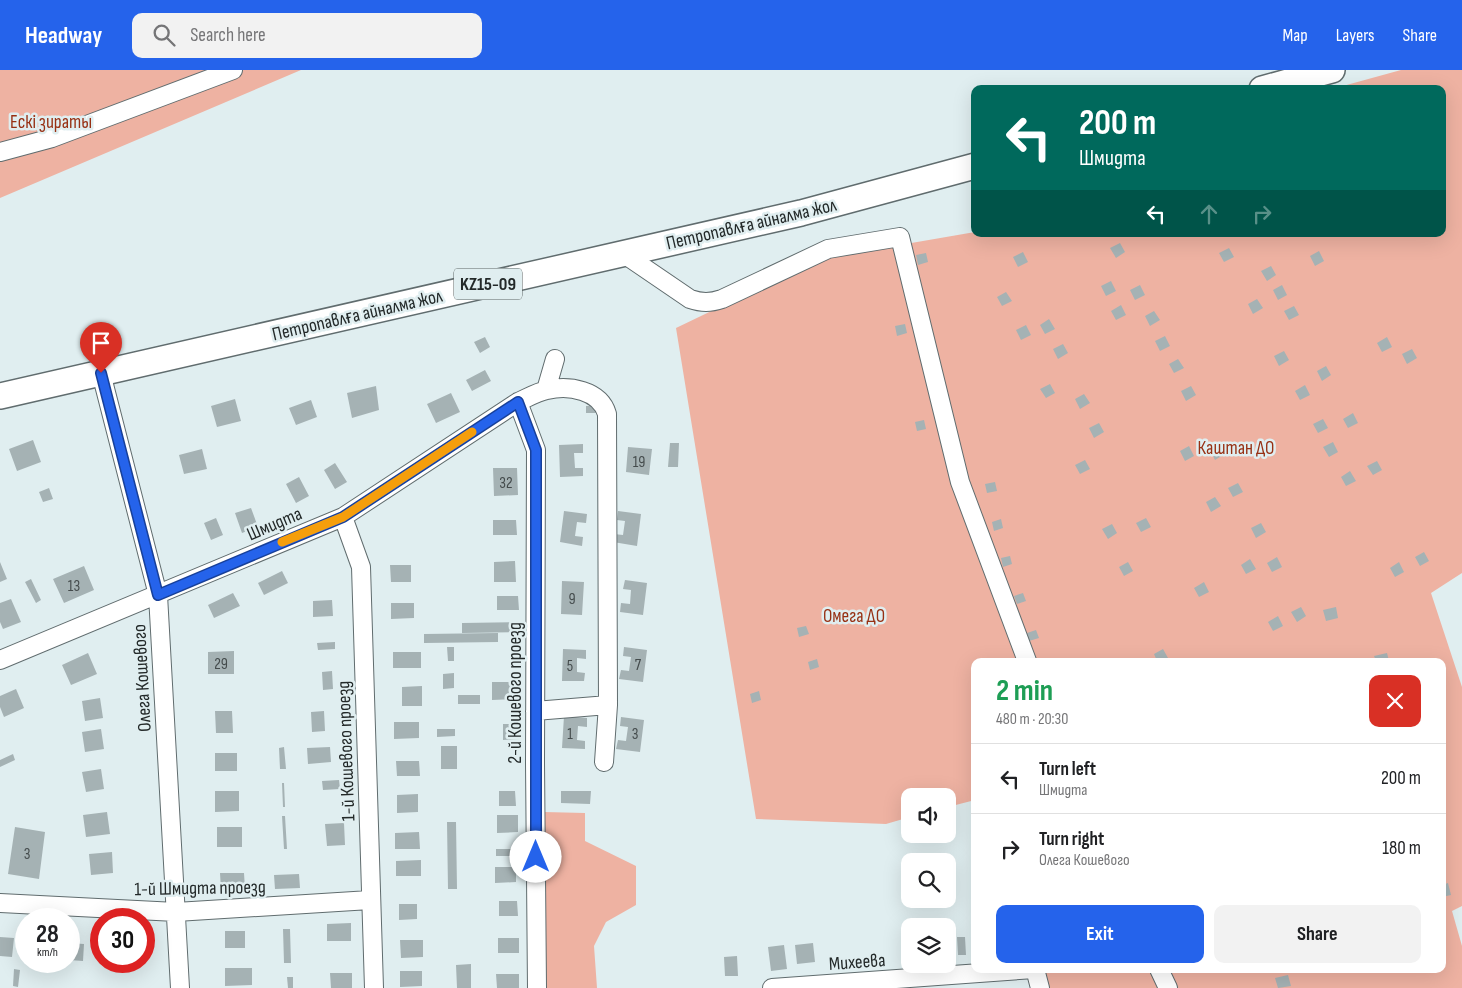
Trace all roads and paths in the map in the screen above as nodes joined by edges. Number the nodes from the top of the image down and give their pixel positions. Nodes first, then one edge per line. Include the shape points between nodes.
1 (233, 70) edge
2 (1332, 70) edge
3 (1277, 85) edge
4 (0, 152) edge
5 (971, 167) edge
6 (624, 254) junction
7 (555, 359) dead end
8 (101, 373) junction
9 (546, 390) junction
10 (0, 396) edge
11 (518, 402) junction
12 (343, 517) junction
13 (158, 595) junction
14 (1026, 658) edge
15 (0, 660) edge
16 (608, 705) junction
17 (535, 711) junction
18 (604, 762) dead end
19 (370, 900) junction
20 (0, 903) edge
21 (176, 912) junction
22 (979, 973) edge
23 (1035, 973) edge
24 (1161, 973) edge
25 (180, 988) edge
26 (374, 988) edge
27 (537, 988) edge
28 (772, 988) edge
29 (1040, 988) edge
30 (1168, 988) edge

1 - 4 street via 52,138
2 - 3 highway
5 - 6 highway, Петропавлға айналма жол / KZ15-09 via 801,213
6 - 8 highway, Петропавлға айналма жол / KZ15-09
6 - 14 street via 690,299 711,303 828,249 900,237 960,482
7 - 9 street
8 - 10 highway, Петропавлға айналма жол / KZ15-09
8 - 13 street, Олега Кошевого
9 - 11 street, Шмидта
9 - 16 street via 566,388 588,393 600,400 607,414
11 - 12 street, Шмидта
11 - 17 street, 2-й Кошевого проезд via 536,450
12 - 13 street, Шмидта
12 - 19 street, 1-й Кошевого проезд via 361,567
13 - 15 street, Шмидта
13 - 21 street, Олега Кошевого
16 - 17 street
16 - 18 street
17 - 27 street, 2-й Кошевого проезд
19 - 21 street, 1-й Шмидта проезд
19 - 26 street, 1-й Кошевого проезд
20 - 21 street, 1-й Шмидта проезд
21 - 25 street, Олега Кошевого
22 - 28 street, Михеева
23 - 29 street
24 - 30 street

